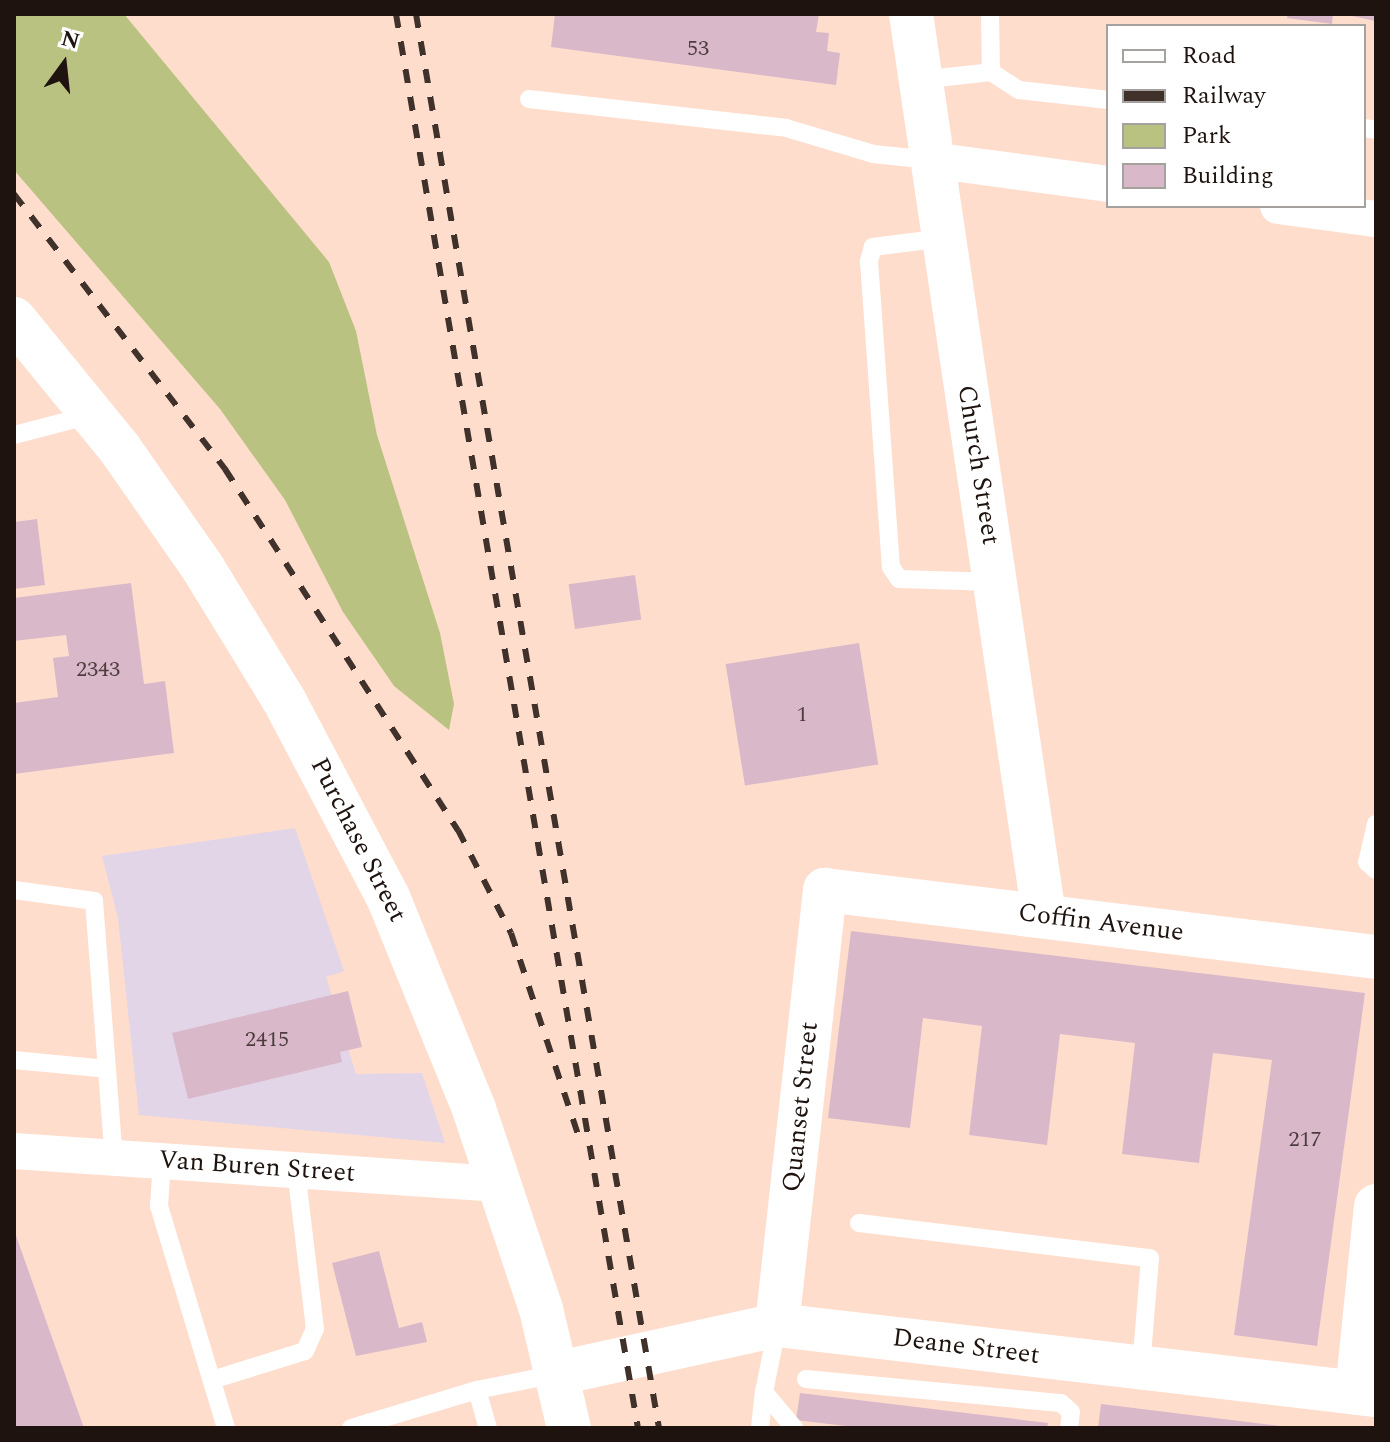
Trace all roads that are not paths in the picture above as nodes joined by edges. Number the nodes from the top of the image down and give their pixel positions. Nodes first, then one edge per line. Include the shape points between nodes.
1 (911, 14) edge
2 (990, 14) edge
3 (991, 72) junction
4 (920, 80) junction
5 (529, 99) dead end
6 (1106, 100) edge
7 (931, 160) junction
8 (1106, 184) edge
9 (1293, 208) edge
10 (1376, 219) edge
11 (944, 238) junction
12 (14, 319) edge
13 (94, 415) junction
14 (14, 435) edge
15 (996, 582) junction
16 (1376, 824) edge
17 (1376, 870) edge
18 (14, 890) edge
19 (825, 890) joint
20 (1044, 916) junction
21 (1376, 957) edge
22 (14, 1060) edge
23 (107, 1069) junction
24 (14, 1151) edge
25 (114, 1158) junction
26 (162, 1161) junction
27 (296, 1170) junction
28 (500, 1184) junction
29 (1376, 1206) edge
30 (859, 1223) dead end
31 (777, 1325) junction
32 (1141, 1368) junction
33 (559, 1373) junction
34 (806, 1379) dead end
35 (212, 1380) junction
36 (477, 1390) junction
37 (764, 1392) junction
38 (1366, 1394) edge
39 (226, 1428) edge
40 (351, 1428) edge
41 (488, 1428) edge
42 (569, 1428) edge
43 (760, 1428) edge
44 (794, 1428) edge
45 (1069, 1428) edge

1 - 4 main road, Church Street
2 - 3 lane
3 - 4 lane
3 - 6 lane via 1019,90
4 - 7 main road, Church Street
5 - 7 lane via 799,130 861,151
7 - 8 street
7 - 11 main road, Church Street
9 - 10 street
11 - 15 main road, Church Street
11 - 15 lane via 873,247 869,261 891,567 899,579
12 - 13 main road, Purchase Street
13 - 14 lane
13 - 28 main road, Purchase Street via 236,620 356,832 419,963
15 - 20 main road, Church Street
16 - 17 lane via 1367,862
18 - 23 lane via 94,901
19 - 20 main road, Coffin Avenue
19 - 31 main road, Quanset Street
20 - 21 main road, Coffin Avenue
22 - 23 lane
23 - 25 lane
24 - 25 street, Van Buren Street
25 - 26 street, Van Buren Street
26 - 27 street, Van Buren Street
26 - 35 lane via 159,1206
27 - 28 street, Van Buren Street
27 - 35 lane via 315,1329 305,1351
28 - 33 main road, Purchase Street
29 - 38 main road
30 - 32 lane via 1150,1258
31 - 32 main road, Deane Street
31 - 33 main road, Deane Street
31 - 37 lane
32 - 38 main road, Deane Street
33 - 36 lane
33 - 42 main road, Purchase Street
34 - 45 lane via 1061,1403 1071,1412
35 - 39 lane
36 - 40 lane
36 - 41 lane
37 - 43 lane
37 - 44 lane

